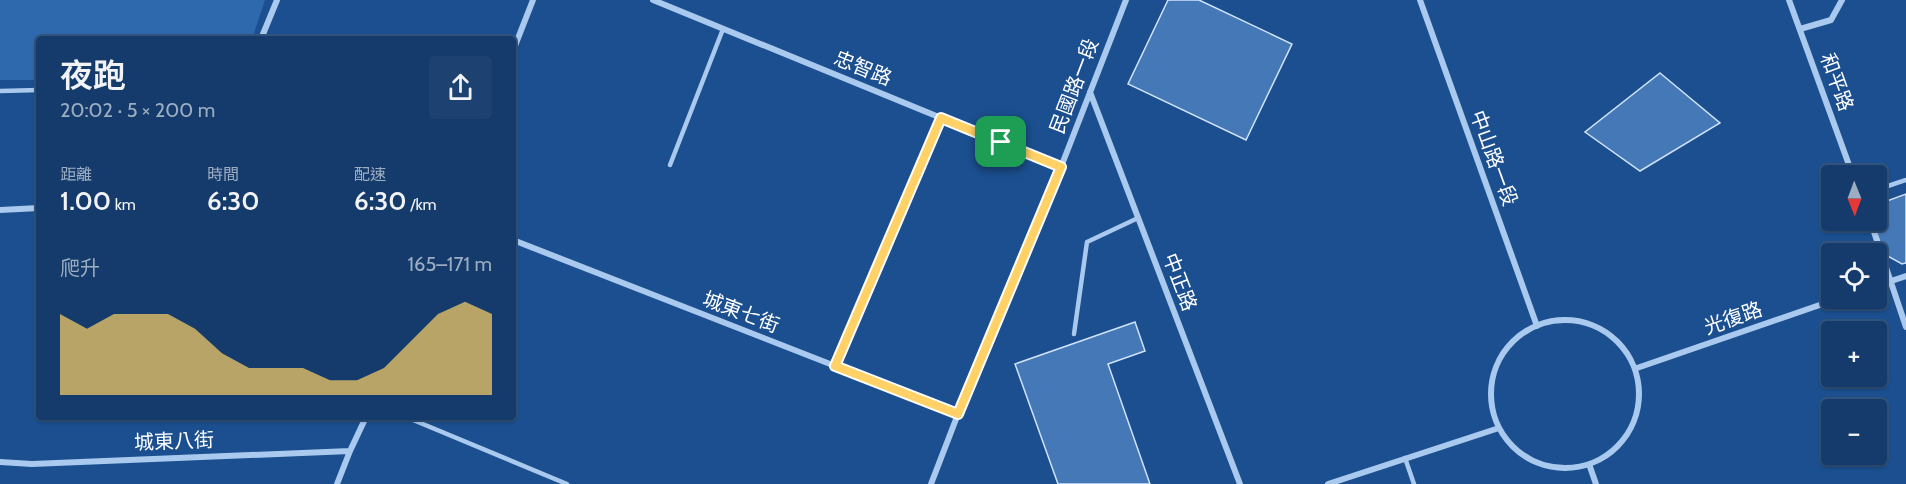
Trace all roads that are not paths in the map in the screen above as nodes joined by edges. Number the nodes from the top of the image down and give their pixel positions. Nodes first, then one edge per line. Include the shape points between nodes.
1 (277, 0) edge
2 (533, 0) edge
3 (653, 0) edge
4 (1126, 0) edge
5 (1420, 0) edge
6 (1789, 0) edge
7 (1842, 0) edge
8 (723, 29) junction
9 (1800, 29) junction
10 (262, 36) edge
11 (516, 43) edge
12 (36, 90) edge
13 (0, 91) edge
14 (1089, 91) junction
15 (941, 118) junction
16 (670, 165) dead end
17 (1849, 165) edge
18 (1061, 167) junction
19 (1906, 180) edge
20 (1887, 186) edge
21 (36, 208) edge
22 (0, 210) edge
23 (1138, 218) junction
24 (1874, 231) edge
25 (516, 241) edge
26 (1906, 276) edge
27 (1892, 281) junction
28 (1887, 283) edge
29 (1821, 305) edge
30 (1537, 327) junction
31 (1906, 327) edge
32 (1074, 334) dead end
33 (835, 366) junction
34 (1637, 368) junction
35 (958, 414) junction
36 (365, 420) edge
37 (413, 420) edge
38 (1499, 428) junction
39 (350, 451) junction
40 (1405, 458) junction
41 (0, 462) edge
42 (1589, 464) junction
43 (337, 484) edge
44 (567, 484) edge
45 (932, 484) edge
46 (1240, 484) edge
47 (1328, 484) edge
48 (1414, 484) edge
49 (1596, 484) edge

1 - 10 street
2 - 11 street
3 - 8 street, 忠智路
4 - 14 street, 民國路一段
5 - 30 street, 中山路一段
6 - 9 street, 和平路
7 - 9 street via 1831,20
8 - 15 street, 忠智路
8 - 16 lane
9 - 17 street, 和平路
12 - 13 lane
14 - 18 street, 民國路一段
14 - 23 street, 中正路
15 - 18 street, 忠智路
15 - 33 lane
18 - 35 street, 民國路一段
19 - 20 lane
21 - 22 street
23 - 32 lane via 1087,242
23 - 46 street, 中正路
24 - 27 street
25 - 33 street, 城東七街
26 - 27 street
27 - 28 street
27 - 31 street
29 - 34 street, 光復路
30 - 34 street via 1566,320 1590,325 1612,337
30 - 38 street via 1519,336 1503,353 1493,375 1490,399
33 - 35 street, 城東七街
34 - 42 street via 1639,403 1632,428 1617,447
35 - 45 street, 民國路一段
36 - 39 street
37 - 44 lane
38 - 40 street
38 - 42 street via 1508,443 1527,458 1549,467
39 - 41 street, 城東八街 via 32,464
39 - 43 street
40 - 47 street
40 - 48 lane
42 - 49 street

